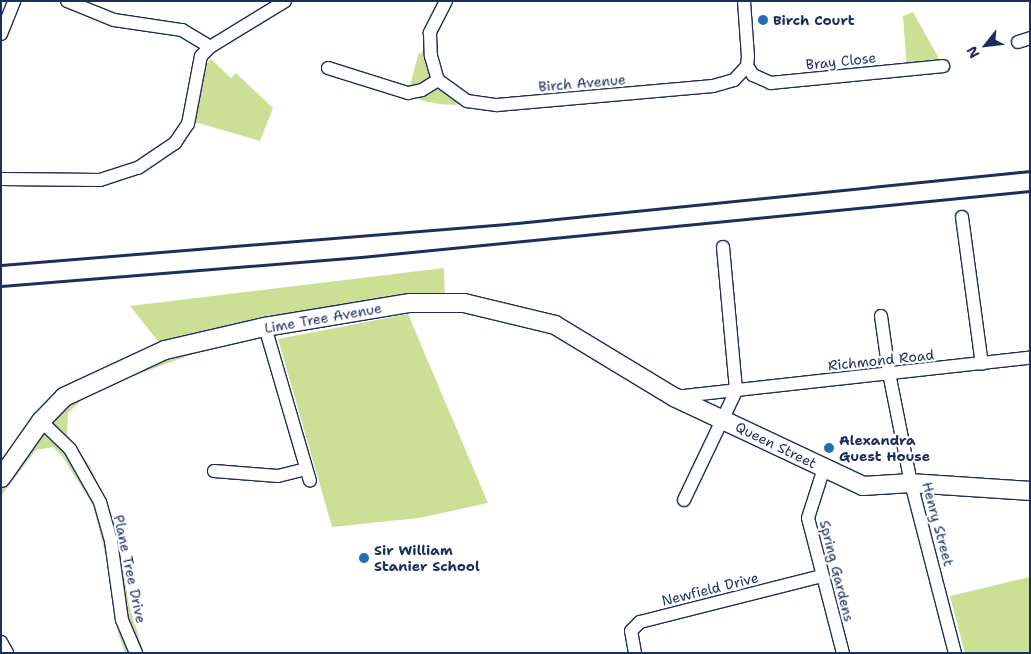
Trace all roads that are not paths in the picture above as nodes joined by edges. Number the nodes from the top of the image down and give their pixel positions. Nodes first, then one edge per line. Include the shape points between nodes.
1 (14, 1) edge
2 (66, 1) edge
3 (285, 1) edge
4 (446, 1) edge
5 (744, 1) edge
6 (1, 34) edge
7 (210, 47) junction
8 (747, 66) junction
9 (943, 66) dead end
10 (328, 68) dead end
11 (438, 80) junction
12 (1, 179) edge
13 (962, 218) dead end
14 (723, 247) dead end
15 (881, 316) dead end
16 (266, 327) junction
17 (1030, 358) edge
18 (982, 364) junction
19 (889, 373) junction
20 (736, 391) junction
21 (674, 397) junction
22 (722, 420) junction
23 (41, 421) junction
24 (824, 468) junction
25 (214, 471) dead end
26 (1, 478) edge
27 (911, 483) junction
28 (1030, 491) edge
29 (684, 500) dead end
30 (822, 576) junction
31 (1, 642) edge
32 (7, 653) edge
33 (136, 653) edge
34 (635, 653) edge
35 (843, 653) edge
36 (955, 653) edge

1 - 6 street
2 - 7 street via 114,20 182,30
3 - 7 street
4 - 11 street via 430,33 430,51
5 - 8 street
7 - 12 street via 197,68 188,124 175,143 151,160 138,168 100,180
8 - 9 street, Bray Close via 753,75 771,83
8 - 11 street, Birch Avenue via 734,80 714,86 497,105 467,101
10 - 11 street via 408,93 422,90
13 - 18 street
14 - 20 street
15 - 19 street, Henry Street
16 - 21 street, Lime Tree Avenue via 410,303 464,303 555,325
16 - 23 street, Lime Tree Avenue via 165,350 64,397
16 - 25 street via 308,475
17 - 18 street, Richmond Road
18 - 19 street, Richmond Road
19 - 20 street, Richmond Road
19 - 27 street, Henry Street
20 - 21 street, Richmond Road
20 - 22 street
21 - 22 street, Queen Street
22 - 24 street, Queen Street
22 - 29 street
23 - 26 street, Lime Tree Avenue
23 - 33 street, Plane Tree Drive via 70,449 100,502 111,541 122,620
24 - 27 street, Queen Street via 863,486
24 - 30 street, Spring Gardens via 808,518
27 - 28 street, Queen Street
27 - 36 street, Henry Street
30 - 34 street, Newfield Drive via 640,622 631,631
30 - 35 street, Spring Gardens
31 - 32 street

